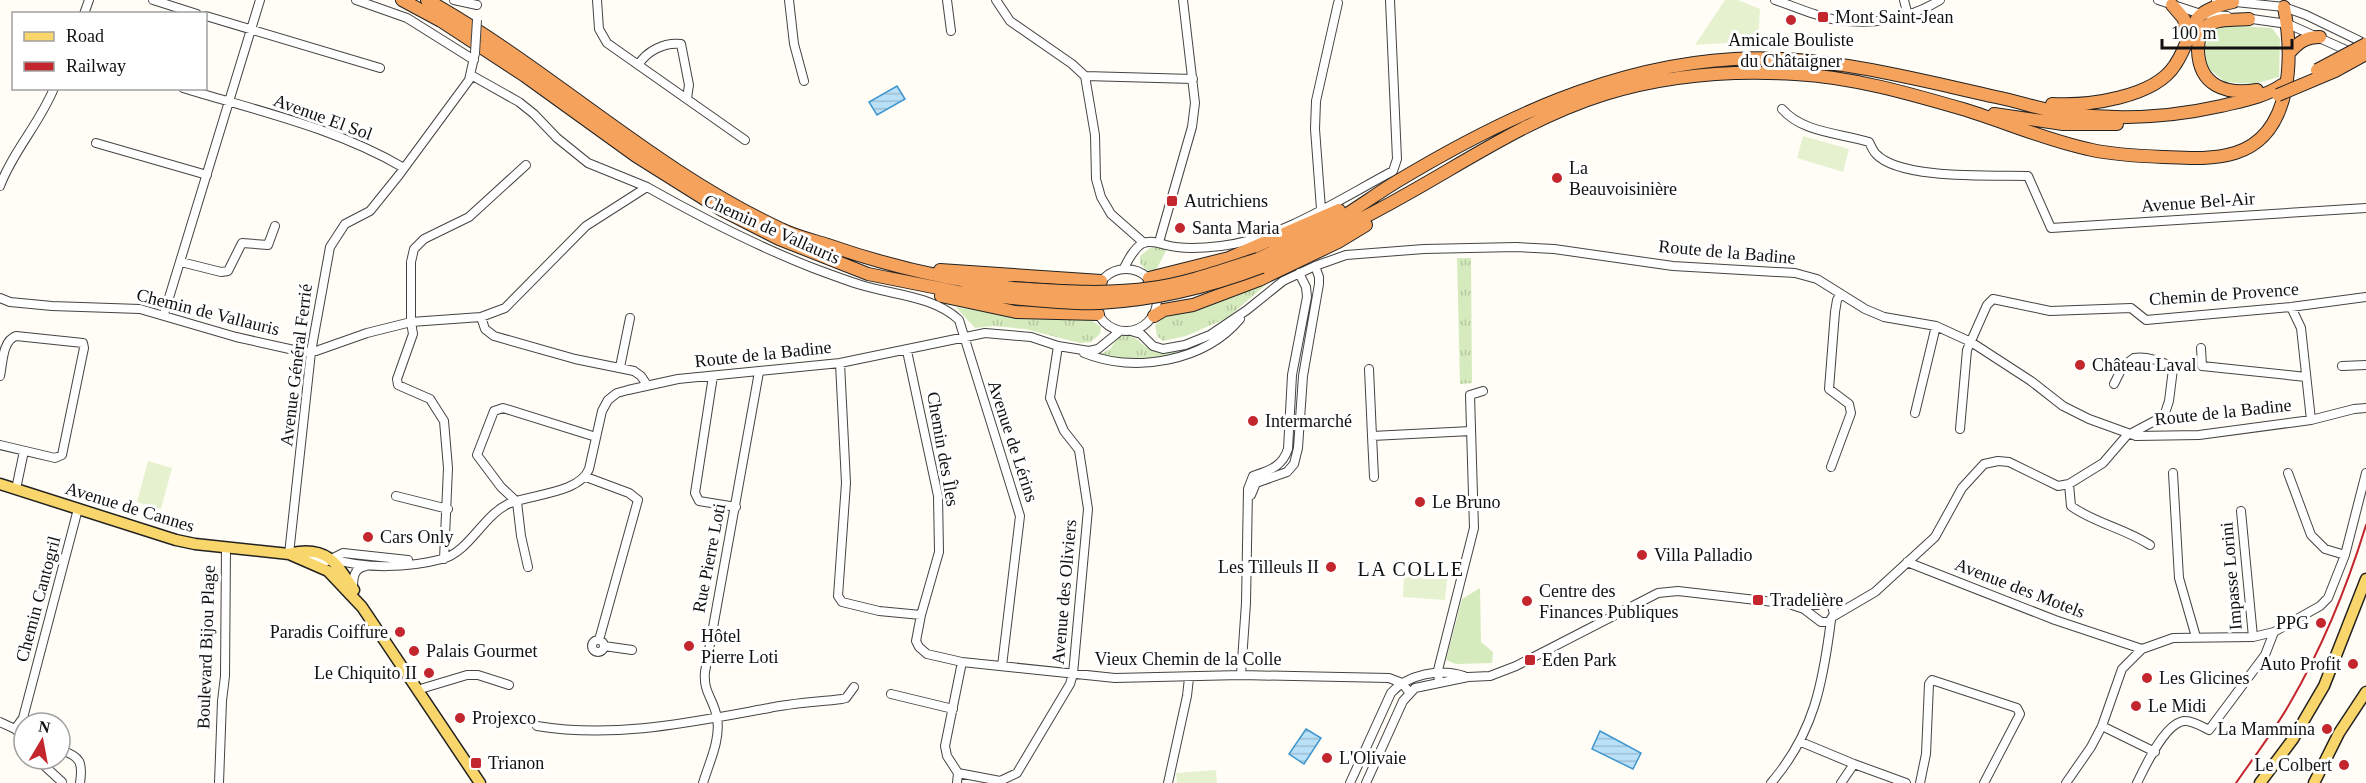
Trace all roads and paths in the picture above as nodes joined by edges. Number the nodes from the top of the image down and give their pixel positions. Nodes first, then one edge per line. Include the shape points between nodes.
1 (153, 0) edge
2 (260, 0) edge
3 (356, 0) edge
4 (402, 0) edge
5 (427, 0) edge
6 (454, 0) edge
7 (597, 0) edge
8 (789, 0) edge
9 (947, 0) edge
10 (996, 0) edge
11 (1183, 0) edge
12 (1390, 0) edge
13 (1775, 0) edge
14 (1904, 0) edge
15 (1940, 0) edge
16 (2158, 0) edge
17 (2216, 0) edge
18 (2246, 1) edge
19 (2232, 2) junction
20 (476, 3) edge
21 (1338, 3) dead end
22 (2172, 5) junction
23 (2284, 7) junction
24 (191, 12) edge
25 (2201, 14) junction
26 (207, 16) edge
27 (1908, 16) junction
28 (2249, 19) junction
29 (2288, 24) junction
30 (252, 30) junction
31 (951, 31) dead end
32 (2345, 35) junction
33 (2187, 37) junction
34 (2320, 37) junction
35 (2366, 37) edge
36 (2366, 44) edge
37 (2290, 52) junction
38 (2366, 54) edge
39 (474, 57) junction
40 (2366, 59) edge
41 (638, 65) junction
42 (380, 68) dead end
43 (471, 75) junction
44 (1085, 76) junction
45 (1193, 79) junction
46 (804, 81) dead end
47 (53, 90) edge
48 (189, 90) edge
49 (2280, 90) junction
50 (687, 98) junction
51 (2007, 99) junction
52 (228, 102) junction
53 (1782, 109) dead end
54 (1966, 110) junction
55 (745, 140) dead end
56 (96, 143) dead end
57 (526, 165) dead end
58 (404, 168) junction
59 (207, 175) junction
60 (1397, 182) junction
61 (0, 186) edge
62 (647, 187) junction
63 (1408, 194) junction
64 (2366, 208) edge
65 (1321, 209) junction
66 (275, 226) dead end
67 (1159, 242) junction
68 (1143, 243) junction
69 (1132, 254) junction
70 (181, 261) junction
71 (872, 261) junction
72 (1260, 263) junction
73 (1315, 266) junction
74 (1124, 268) junction
75 (1134, 269) junction
76 (1299, 273) junction
77 (868, 274) junction
78 (1149, 278) junction
79 (1101, 281) junction
80 (1012, 293) junction
81 (1841, 294) junction
82 (2366, 297) edge
83 (0, 298) edge
84 (2291, 307) junction
85 (1247, 310) junction
86 (164, 314) junction
87 (1098, 314) junction
88 (1154, 316) junction
89 (481, 317) junction
90 (630, 318) dead end
91 (411, 322) junction
92 (1108, 326) junction
93 (1144, 326) junction
94 (1936, 326) junction
95 (1120, 331) junction
96 (1131, 331) junction
97 (963, 336) junction
98 (1107, 340) junction
99 (1147, 341) junction
100 (1971, 342) junction
101 (1058, 346) junction
102 (2201, 348) dead end
103 (1075, 350) junction
104 (907, 351) junction
105 (311, 352) junction
106 (840, 363) junction
107 (2366, 365) edge
108 (2342, 366) dead end
109 (620, 367) junction
110 (1369, 369) dead end
111 (759, 372) junction
112 (713, 375) junction
113 (1292, 375) junction
114 (0, 376) edge
115 (1303, 376) junction
116 (2306, 376) junction
117 (2114, 384) dead end
118 (646, 385) junction
119 (1483, 392) dead end
120 (2363, 407) edge
121 (1915, 413) dead end
122 (2311, 420) junction
123 (1960, 429) dead end
124 (1471, 431) junction
125 (2129, 434) junction
126 (1372, 436) junction
127 (596, 437) junction
128 (0, 445) edge
129 (24, 451) junction
130 (1831, 467) dead end
131 (2173, 472) dead end
132 (2288, 473) dead end
133 (2366, 473) edge
134 (586, 477) junction
135 (1374, 477) dead end
136 (0, 484) edge
137 (2069, 484) junction
138 (16, 489) junction
139 (396, 496) dead end
140 (517, 502) junction
141 (736, 507) junction
142 (1249, 507) junction
143 (78, 509) junction
144 (447, 509) junction
145 (2241, 511) dead end
146 (2150, 544) dead end
147 (226, 548) junction
148 (289, 554) junction
149 (2345, 555) junction
150 (333, 559) junction
151 (444, 559) junction
152 (305, 560) junction
153 (420, 562) junction
154 (1907, 562) junction
155 (374, 565) junction
156 (528, 567) dead end
157 (331, 574) junction
158 (2366, 581) edge
159 (353, 588) junction
160 (1816, 605) junction
161 (362, 607) junction
162 (1804, 607) junction
163 (921, 615) junction
164 (1833, 615) junction
165 (1817, 619) junction
166 (2274, 632) junction
167 (2196, 637) junction
168 (2253, 637) junction
169 (1830, 640) junction
170 (2121, 644) junction
171 (2142, 649) junction
172 (632, 650) dead end
173 (927, 654) joint
174 (2129, 660) junction
175 (962, 662) junction
176 (1002, 666) junction
177 (1073, 674) junction
178 (1241, 675) junction
179 (1189, 678) junction
180 (1439, 678) junction
181 (1402, 683) junction
182 (509, 685) dead end
183 (854, 687) dead end
184 (417, 690) junction
185 (1409, 692) junction
186 (891, 694) dead end
187 (2364, 700) edge
188 (953, 709) junction
189 (25, 711) edge
190 (717, 718) junction
191 (537, 726) dead end
192 (2102, 726) junction
193 (1801, 742) junction
194 (2155, 752) junction
195 (72, 755) edge
196 (1854, 764) junction
197 (50, 771) edge
198 (958, 773) junction
199 (62, 782) edge
200 (80, 783) edge
201 (219, 783) edge
202 (480, 783) edge
203 (703, 783) edge
204 (957, 783) edge
205 (1168, 783) edge
206 (1350, 783) edge
207 (1366, 783) edge
208 (1771, 783) edge
209 (1841, 783) edge
210 (1906, 783) edge
211 (1920, 783) edge
212 (1983, 783) edge
213 (2066, 783) edge
214 (2137, 783) edge
215 (2260, 783) edge
216 (2314, 783) edge

1 - 24 street
2 - 30 street
3 - 39 street via 407,18
4 - 77 highway via 525,76 636,156 722,210 779,239
5 - 71 highway via 531,65 644,147 728,201 782,230
6 - 20 street
7 - 41 street via 599,29 607,43
8 - 46 street via 794,45
9 - 31 street
10 - 44 street via 1010,21
11 - 45 street
12 - 65 street via 1396,165 1394,171
13 - 27 street via 1845,21
14 - 27 street
15 - 27 street
16 - 22 street
17 - 19 street
18 - 19 street
18 - 23 street
19 - 25 highway via 2212,6
20 - 39 street, Avenue Général Ferrié, bridge
21 - 65 street via 1316,101
22 - 25 street
22 - 33 highway via 2184,20
23 - 29 highway
23 - 32 street
25 - 28 street
25 - 33 highway
26 - 30 street
28 - 29 street
28 - 49 highway via 2216,22 2202,31 2198,47 2203,74 2229,91
29 - 34 street
29 - 37 highway
30 - 42 street
30 - 52 street
32 - 35 street
32 - 36 street
33 - 51 highway via 2174,67 2156,83 2126,96 2069,105
34 - 37 highway via 2308,37
34 - 40 street
36 - 49 highway, bridge
37 - 54 highway via 2284,98 2270,128 2247,149 2232,154 2177,158 2092,150
38 - 49 highway, bridge via 2335,71
39 - 43 street, Avenue Général Ferrié
41 - 50 street
41 - 50 street via 644,55 671,43 681,45 689,85
43 - 58 street, Avenue Général Ferrié
43 - 62 street via 519,102 588,163
44 - 45 street
44 - 68 street via 1101,197 1111,214
45 - 67 street via 1192,127
47 - 61 street
48 - 52 street, Avenue El Sol
49 - 51 highway via 2202,110 2121,117 2068,114
49 - 54 highway via 2204,115 2158,122 2063,124
50 - 55 street
51 - 60 highway via 1851,66 1797,59 1734,59 1677,65 1596,84 1529,111
52 - 58 street, Avenue El Sol via 322,130
52 - 59 street
53 - 64 street, Avenue Bel-Air via 1791,120 1869,142 1877,156 1900,166 1946,175 2028,176 2051,228
54 - 63 highway via 1850,81 1797,74 1737,72 1682,76 1602,95 1536,122
56 - 59 street
57 - 91 street via 469,217 424,239 414,249
58 - 105 street, Avenue Général Ferrié via 370,211 345,224 330,246
59 - 70 street
60 - 72 highway
60 - 78 highway via 1312,224 1228,258
62 - 89 street, Chemin de Vallauris via 586,226 505,308
62 - 97 street, Chemin de Vallauris via 714,225 812,267 948,310 959,320
63 - 72 highway via 1335,233
63 - 88 highway via 1365,226 1289,268
65 - 67 street via 1255,240 1183,248
66 - 70 street via 268,245 242,243 228,271
67 - 68 street
68 - 69 street
69 - 74 street
69 - 75 street
70 - 86 street
71 - 79 highway via 996,275
71 - 80 highway
72 - 80 highway, bridge via 1151,288
73 - 76 street, Route de la Badine
73 - 81 street, Route de la Badine via 1346,255 1516,247 1673,266 1795,273 1817,279
73 - 115 street via 1319,284
74 - 75 street
74 - 79 street
75 - 78 street
76 - 85 street, Route de la Badine
76 - 113 street via 1307,297
77 - 80 highway via 958,292
77 - 87 highway via 959,301 1016,312
78 - 88 street via 1158,296
79 - 87 street via 1095,297
81 - 94 street, Route de la Badine via 1884,317
81 - 130 street via 1834,312 1829,389 1849,404 1851,413
82 - 84 street, Chemin de Provence
83 - 86 street, Chemin de Vallauris via 10,302 140,309
84 - 100 street, Chemin de Provence via 2146,320 2131,308 2050,311 1993,299
84 - 116 street via 2301,328
85 - 99 street, Route de la Badine via 1210,335 1185,345 1164,349
85 - 103 street, Route de la Badine via 1230,331 1180,357 1133,363 1100,359
86 - 105 street, Chemin de Vallauris via 236,337
87 - 92 street
88 - 93 street
89 - 91 street, Chemin de Vallauris
89 - 109 street via 485,329 494,336
90 - 109 street
91 - 105 street, Chemin de Vallauris
91 - 144 street via 413,334 397,380 398,385 430,399 444,421
92 - 95 street
92 - 98 street
93 - 96 street
93 - 99 street
94 - 100 street, Route de la Badine
94 - 121 street
95 - 96 street
95 - 98 street, Route de la Badine
96 - 99 street, Route de la Badine
97 - 101 street, Route de la Badine via 1005,334
97 - 104 street, Route de la Badine
97 - 176 street, Avenue de Lérins via 1020,516
98 - 103 street, Route de la Badine via 1098,349
100 - 123 street
100 - 125 street, Route de la Badine via 2063,406
101 - 103 street, Route de la Badine
101 - 177 street, Avenue des Oliviers via 1050,398 1064,431 1078,450 1088,509
102 - 116 street via 2202,366
104 - 106 street, Route de la Badine
104 - 163 street, Chemin des Îles via 938,496 939,552
105 - 148 street, Avenue Général Ferrié
106 - 111 street, Route de la Badine
106 - 163 street via 846,483 838,596 842,602 862,608
107 - 108 street
109 - 118 street via 634,371
110 - 126 street
111 - 112 street, Route de la Badine
111 - 141 street, Rue Pierre Loti
112 - 118 street, Route de la Badine
112 - 141 street via 695,493 699,501
113 - 115 street
113 - 142 street via 1288,449 1275,468 1253,476
114 - 129 street via 7,342 16,336 83,343 62,455 55,458
115 - 142 street via 1294,464 1287,472 1256,483
116 - 122 street
117 - 125 street via 2123,366 2134,358 2160,360 2173,369 2164,416
118 - 127 street, Route de la Badine via 617,393 608,400
119 - 124 street via 1470,395
120 - 122 street, Route de la Badine
122 - 125 street, Route de la Badine via 2199,435
124 - 126 street
124 - 180 street via 1474,528
125 - 137 street via 2103,463
126 - 135 street
127 - 134 street, Route de la Badine
127 - 140 street via 503,408 494,411 477,455
128 - 129 street
129 - 138 street
131 - 167 street via 2179,578
132 - 149 street via 2311,535 2325,549
133 - 149 street
134 - 140 street via 576,484
134 - 172 street via 638,500 601,643
136 - 138 main road, Avenue de Cannes
137 - 146 street via 2071,506
137 - 154 street via 2058,486 2009,462 1984,464 1962,488 1940,529
138 - 143 main road, Avenue de Cannes
139 - 144 street
140 - 151 street via 496,510 465,544
140 - 156 street
141 - 190 street, Rue Pierre Loti via 704,683
142 - 178 street
143 - 147 main road, Avenue de Cannes via 176,540
143 - 189 street, Chemin Cantogril
144 - 151 street
145 - 168 street, Impasse Lorini
147 - 148 main road, Avenue de Cannes
147 - 201 street, Boulevard Bijou Plage
148 - 150 main road, Avenue de Cannes via 321,553
148 - 152 main road, Avenue de Cannes
149 - 166 street via 2328,598
150 - 152 street
150 - 153 street via 343,553
150 - 155 street
150 - 157 street
150 - 159 main road
151 - 153 street
152 - 157 main road, Avenue de Cannes
153 - 155 street
154 - 164 street via 1875,592
154 - 170 street, Avenue des Motels
155 - 159 street via 360,567 354,574
157 - 161 main road
158 - 215 main road via 2324,686 2293,739
159 - 161 main road
160 - 162 street
160 - 164 street via 1825,602
160 - 165 street
161 - 184 main road
162 - 165 street
162 - 180 street via 1678,591 1658,593 1490,676
163 - 173 street, Chemin des Îles via 916,641
164 - 165 street
164 - 169 street
165 - 169 street
166 - 168 street
166 - 194 street via 2265,655 2209,730 2187,721 2175,724
167 - 168 street
167 - 171 street via 2173,638
169 - 193 street
170 - 171 street, Avenue des Motels
170 - 174 street
171 - 174 street
173 - 175 street, Vieux Chemin de la Colle
174 - 192 street via 2122,669
175 - 176 street, Vieux Chemin de la Colle
175 - 188 street
176 - 177 street, Vieux Chemin de la Colle
177 - 179 street, Vieux Chemin de la Colle
177 - 198 street, Avenue des Oliviers via 1017,773 1000,782
178 - 179 street, Vieux Chemin de la Colle
178 - 181 street, Vieux Chemin de la Colle via 1389,678
179 - 205 street
180 - 181 street via 1414,677
180 - 185 street
181 - 185 street
181 - 206 street via 1391,693
182 - 184 street via 467,675
183 - 190 street via 842,699
184 - 202 main road
185 - 207 street
186 - 188 street
187 - 216 main road via 2334,742
188 - 198 street via 945,746
190 - 191 street via 607,732
190 - 203 street, Rue Pierre Loti via 714,749
192 - 194 street
192 - 213 street
193 - 196 street
193 - 208 street
194 - 214 street
195 - 200 street via 82,768
196 - 209 street
196 - 210 street
197 - 199 street
198 - 204 street
211 - 212 street via 1932,680 2017,708 2020,714

